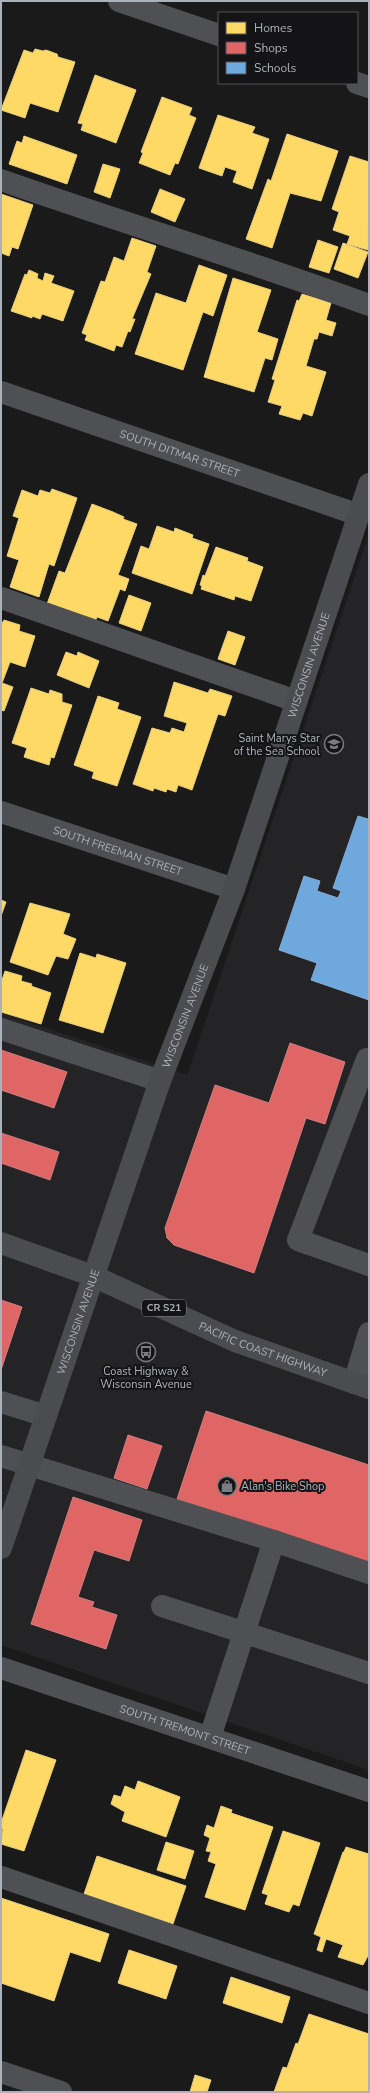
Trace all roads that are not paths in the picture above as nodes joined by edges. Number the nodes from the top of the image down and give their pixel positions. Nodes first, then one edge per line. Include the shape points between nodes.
1 (119, 1) edge
2 (218, 35) edge
3 (358, 83) edge
4 (369, 87) edge
5 (1, 180) edge
6 (369, 304) edge
7 (1, 392) edge
8 (369, 484) edge
9 (359, 514) junction
10 (1, 598) edge
11 (296, 701) junction
12 (1, 812) edge
13 (234, 889) junction
14 (1, 1029) edge
15 (369, 1059) edge
16 (160, 1081) junction
17 (1, 1243) edge
18 (369, 1265) edge
19 (94, 1276) junction
20 (369, 1333) edge
21 (361, 1385) edge
22 (1, 1402) edge
23 (46, 1416) junction
24 (1, 1456) edge
25 (29, 1465) junction
26 (7, 1508) edge
27 (274, 1540) junction
28 (1, 1548) edge
29 (369, 1573) edge
30 (162, 1606) dead end
31 (244, 1632) junction
32 (1, 1668) edge
33 (369, 1673) edge
34 (210, 1737) junction
35 (369, 1791) edge
36 (1, 1877) edge
37 (369, 2003) edge
38 (1, 2072) edge
39 (61, 2092) edge

1 - 2 street
3 - 4 street
5 - 6 street
7 - 9 street, SOUTH DITMAR STREET
8 - 9 main road, WISCONSIN AVENUE
9 - 11 main road, WISCONSIN AVENUE
10 - 11 street
11 - 13 main road, WISCONSIN AVENUE
12 - 13 street, SOUTH FREEMAN STREET
13 - 16 main road, WISCONSIN AVENUE
14 - 16 street
15 - 18 street via 367,1058 298,1240
16 - 19 main road, WISCONSIN AVENUE
17 - 19 main road, CR S21
19 - 21 main road, PACIFIC COAST HIGHWAY / CR S21 via 235,1341
19 - 23 main road, WISCONSIN AVENUE
20 - 21 street
22 - 23 street
23 - 25 main road, WISCONSIN AVENUE
24 - 25 street
25 - 26 main road, WISCONSIN AVENUE
25 - 27 street
26 - 28 main road, WISCONSIN AVENUE
27 - 29 street
27 - 31 street
30 - 31 street
31 - 33 street
31 - 34 street
32 - 34 street, SOUTH TREMONT STREET
34 - 35 street, SOUTH TREMONT STREET
36 - 37 street
38 - 39 street

